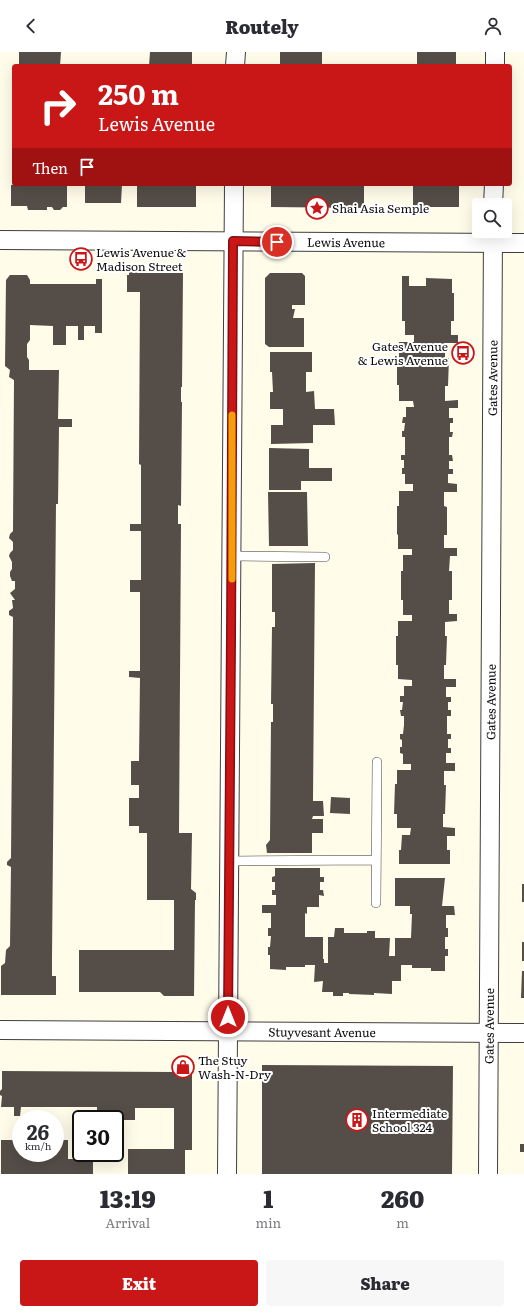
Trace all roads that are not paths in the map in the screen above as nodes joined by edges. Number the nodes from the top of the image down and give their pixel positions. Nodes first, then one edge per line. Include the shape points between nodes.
1 (236, 52) edge
2 (495, 52) edge
3 (235, 64) edge
4 (494, 64) edge
5 (234, 186) edge
6 (494, 186) edge
7 (493, 198) edge
8 (472, 237) edge
9 (493, 238) edge
10 (498, 238) edge
11 (0, 240) edge
12 (233, 241) junction
13 (524, 243) edge
14 (232, 556) junction
15 (324, 556) dead end
16 (377, 762) dead end
17 (376, 860) junction
18 (229, 861) junction
19 (376, 903) dead end
20 (0, 1030) edge
21 (228, 1032) junction
22 (489, 1033) junction
23 (524, 1034) edge
24 (227, 1174) edge
25 (488, 1174) edge

1 - 3 street
2 - 4 street
5 - 12 street
6 - 7 street
8 - 12 street, Lewis Avenue
9 - 22 street, Gates Avenue
10 - 13 street, Lewis Avenue
11 - 12 street, Lewis Avenue
12 - 14 street
14 - 15 lane
14 - 18 street
16 - 17 lane
17 - 18 lane
17 - 19 lane
18 - 21 street
20 - 21 street, Stuyvesant Avenue
21 - 22 street, Stuyvesant Avenue
21 - 24 street
22 - 23 street, Stuyvesant Avenue
22 - 25 street, Gates Avenue

